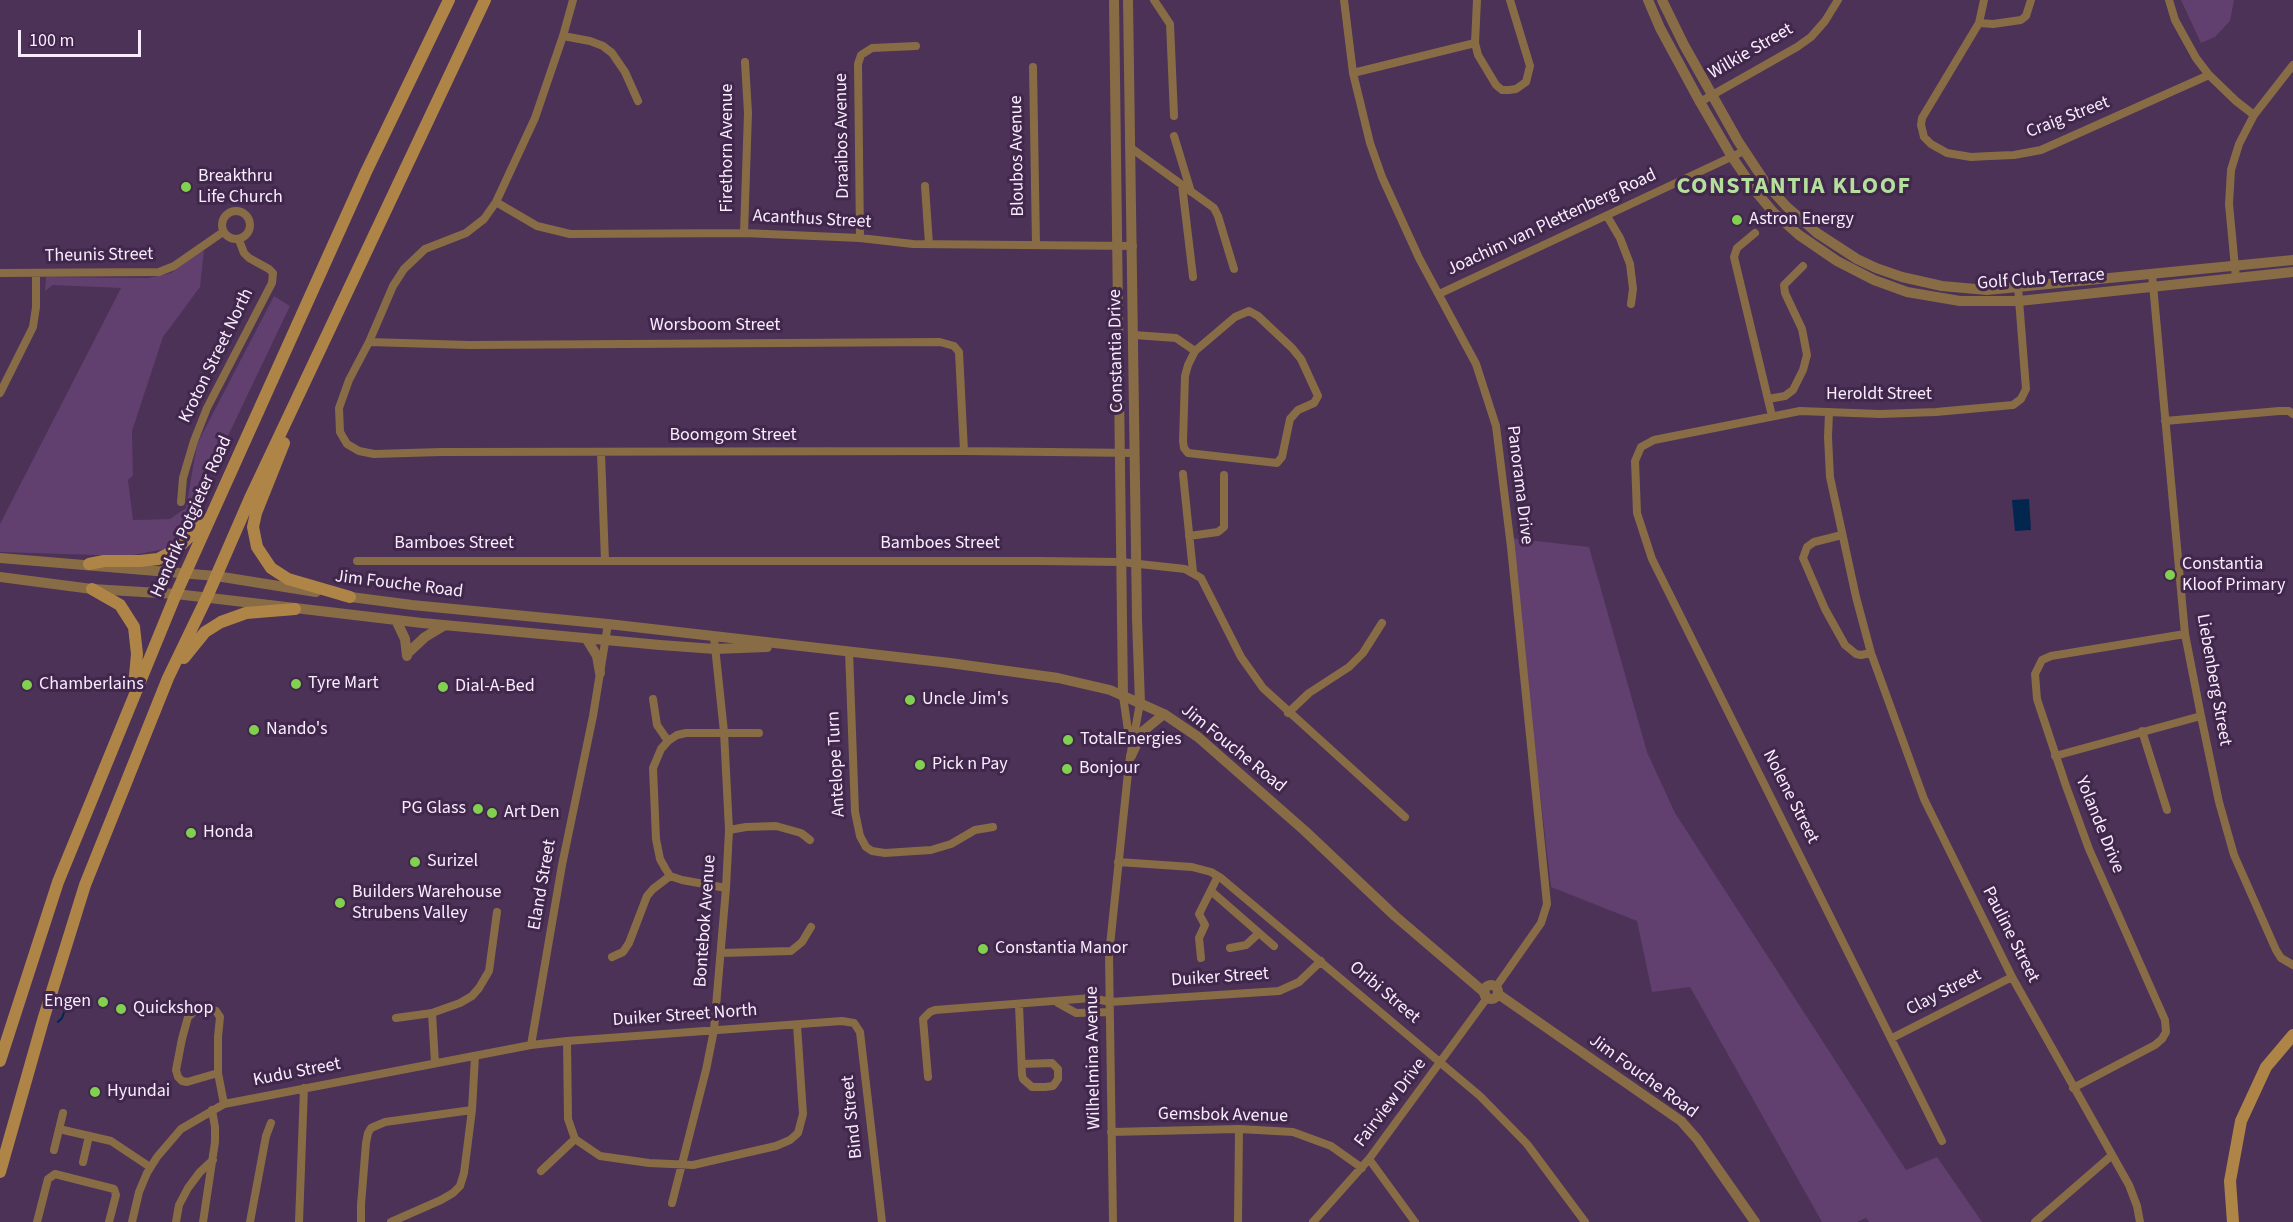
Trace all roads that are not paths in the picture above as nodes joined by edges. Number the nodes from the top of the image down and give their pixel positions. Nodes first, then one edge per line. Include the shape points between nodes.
1 (449, 0) edge
2 (485, 0) edge
3 (573, 0) edge
4 (1114, 0) edge
5 (1128, 0) edge
6 (1154, 0) edge
7 (1344, 0) edge
8 (1477, 0) edge
9 (1510, 0) edge
10 (1648, 0) edge
11 (1662, 0) edge
12 (1838, 0) edge
13 (1984, 0) edge
14 (2031, 0) edge
15 (2169, 0) edge
16 (1979, 23) junction
17 (563, 36) junction
18 (1475, 43) junction
19 (916, 46) dead end
20 (745, 62) dead end
21 (2293, 65) edge
22 (1033, 67) dead end
23 (1353, 73) junction
24 (2209, 75) junction
25 (1712, 94) junction
26 (638, 101) dead end
27 (1700, 102) junction
28 (1174, 116) dead end
29 (2254, 116) junction
30 (1174, 136) dead end
31 (1131, 148) junction
32 (1744, 151) junction
33 (1732, 157) junction
34 (1182, 185) junction
35 (925, 186) dead end
36 (1191, 192) junction
37 (496, 202) junction
38 (1606, 216) junction
39 (223, 232) junction
40 (744, 233) junction
41 (1755, 233) dead end
42 (860, 238) junction
43 (239, 240) junction
44 (929, 244) junction
45 (1036, 245) junction
46 (1118, 246) junction
47 (1133, 246) junction
48 (2293, 260) edge
49 (1803, 266) dead end
50 (2235, 266) junction
51 (1234, 269) dead end
52 (2293, 272) edge
53 (0, 273) edge
54 (36, 273) junction
55 (2152, 274) junction
56 (1193, 277) dead end
57 (2236, 278) junction
58 (2018, 287) junction
59 (2154, 288) junction
60 (1438, 294) junction
61 (2019, 301) junction
62 (1631, 304) dead end
63 (1134, 335) junction
64 (369, 342) junction
65 (1195, 351) junction
66 (318, 353) junction
67 (0, 393) edge
68 (1768, 399) junction
69 (1829, 412) junction
70 (2293, 414) edge
71 (1772, 416) junction
72 (2165, 421) junction
73 (963, 451) junction
74 (601, 453) junction
75 (1119, 453) junction
76 (1135, 453) junction
77 (1635, 461) joint
78 (1183, 474) dead end
79 (1224, 475) dead end
80 (181, 502) dead end
81 (215, 510) junction
82 (1842, 535) junction
83 (1189, 536) junction
84 (0, 558) edge
85 (357, 561) dead end
86 (605, 561) junction
87 (1121, 562) junction
88 (89, 564) junction
89 (1137, 564) junction
90 (1193, 572) junction
91 (185, 574) junction
92 (216, 576) junction
93 (0, 578) edge
94 (92, 589) junction
95 (176, 594) junction
96 (207, 597) junction
97 (350, 597) junction
98 (295, 609) junction
99 (396, 620) junction
100 (1382, 622) dead end
101 (609, 624) junction
102 (446, 625) junction
103 (2185, 634) junction
104 (586, 638) junction
105 (605, 640) junction
106 (714, 643) junction
107 (849, 651) junction
108 (1871, 653) junction
109 (600, 673) junction
110 (168, 678) junction
111 (1124, 696) junction
112 (653, 699) dead end
113 (132, 702) junction
114 (1140, 702) junction
115 (1288, 713) junction
116 (1164, 714) junction
117 (2201, 716) junction
118 (2142, 731) junction
119 (724, 732) junction
120 (759, 733) dead end
121 (668, 741) junction
122 (1131, 753) junction
123 (2055, 756) junction
124 (2167, 810) dead end
125 (1405, 817) dead end
126 (993, 827) dead end
127 (729, 830) junction
128 (810, 840) dead end
129 (1118, 862) junction
130 (670, 876) junction
131 (1218, 876) junction
132 (726, 888) junction
133 (1211, 891) junction
134 (497, 912) dead end
135 (811, 927) dead end
136 (1259, 933) junction
137 (1274, 946) dead end
138 (1230, 948) dead end
139 (721, 953) junction
140 (612, 957) dead end
141 (1201, 958) dead end
142 (1321, 961) junction
143 (2293, 965) edge
144 (2012, 977) junction
145 (1491, 993) junction
146 (1055, 1002) junction
147 (1110, 1002) junction
148 (1019, 1005) junction
149 (1110, 1012) junction
150 (432, 1013) junction
151 (396, 1018) dead end
152 (842, 1020) joint
153 (797, 1025) junction
154 (714, 1030) junction
155 (2293, 1035) edge
156 (1892, 1038) junction
157 (567, 1041) junction
158 (2293, 1045) edge
159 (531, 1046) junction
160 (475, 1056) junction
161 (0, 1061) edge
162 (435, 1063) junction
163 (1441, 1063) junction
164 (1022, 1064) junction
165 (218, 1073) junction
166 (928, 1077) dead end
167 (304, 1088) junction
168 (2073, 1088) junction
169 (224, 1104) junction
170 (212, 1110) junction
171 (472, 1110) junction
172 (63, 1113) dead end
173 (271, 1123) dead end
174 (59, 1128) junction
175 (1239, 1130) junction
176 (1111, 1131) junction
177 (89, 1136) junction
178 (575, 1139) junction
179 (1942, 1141) dead end
180 (54, 1150) dead end
181 (2111, 1156) junction
182 (1370, 1159) junction
183 (213, 1160) junction
184 (82, 1162) dead end
185 (681, 1164) junction
186 (150, 1167) junction
187 (1362, 1168) junction
188 (541, 1171) dead end
189 (0, 1172) edge
190 (672, 1203) dead end
191 (38, 1222) edge
192 (109, 1222) edge
193 (132, 1222) edge
194 (176, 1222) edge
195 (203, 1222) edge
196 (250, 1222) edge
197 (299, 1222) edge
198 (361, 1222) edge
199 (391, 1222) edge
200 (882, 1222) edge
201 (1113, 1222) edge
202 (1238, 1222) edge
203 (1313, 1222) edge
204 (1415, 1222) edge
205 (1585, 1222) edge
206 (1755, 1222) edge
207 (2035, 1222) edge
208 (2140, 1222) edge
209 (2235, 1222) edge

1 - 81 main road, Hendrik Potgieter Road via 366,172
2 - 66 main road
3 - 17 street
4 - 46 street, Constantia Drive
5 - 31 street, Constantia Drive
6 - 28 street via 1170,24
7 - 23 street, Panorama Drive
8 - 18 street
9 - 18 street via 1530,66 1526,82 1516,89 1502,90 1485,69
10 - 27 street, Golf Club Terrace
11 - 25 street, Golf Club Terrace
12 - 25 street, Wilkie Street via 1811,37
13 - 16 street, Craig Street
14 - 16 street via 2021,20
15 - 24 street via 2175,20
16 - 24 street, Craig Street via 1922,118 1924,137 1947,153 1971,157 2041,150
17 - 26 street via 590,41 612,53
17 - 37 street via 535,118
18 - 23 street
19 - 42 street, Draaibos Avenue via 872,48 861,55 858,64
20 - 40 street, Firethorn Avenue via 748,113
21 - 29 street
22 - 45 street, Bloubos Avenue
23 - 60 street, Panorama Drive via 1382,177
24 - 29 street
25 - 27 street, Wilkie Street
25 - 32 street, Golf Club Terrace
27 - 33 street, Golf Club Terrace
29 - 50 street via 2231,170 2229,204
30 - 36 street
31 - 34 street
31 - 47 street, Constantia Drive
32 - 33 street, Joachim van Plettenberg Road
32 - 58 street, Golf Club Terrace via 1787,207 1857,259 1902,277 1942,286 1987,290
33 - 38 street, Joachim van Plettenberg Road
33 - 61 street, Golf Club Terrace via 1773,212 1799,236 1874,280 1960,301
34 - 36 street
34 - 56 street
35 - 44 street
36 - 51 street via 1216,212
37 - 40 street, Acanthus Street via 537,226 570,234
37 - 64 street via 466,234 425,249 404,269
38 - 60 street, Joachim van Plettenberg Road
38 - 62 street via 1630,264
39 - 43 street via 230,239
39 - 43 street via 225,216 233,211 242,212 250,227
39 - 54 street, Theunis Street via 159,272
40 - 42 street, Acanthus Street
41 - 68 street via 1737,248 1734,257
42 - 44 street, Acanthus Street
43 - 80 street, Kroton Street North via 244,253 269,268 273,277 207,408 183,478
44 - 45 street, Acanthus Street
45 - 46 street, Acanthus Street
46 - 47 street, Acanthus Street
46 - 75 street, Constantia Drive
47 - 63 street, Constantia Drive
48 - 50 street, Golf Club Terrace
49 - 68 street via 1784,285 1802,329 1807,355 1793,390
50 - 55 street, Golf Club Terrace
50 - 57 street
52 - 57 street, Golf Club Terrace
53 - 54 street, Theunis Street
54 - 67 street via 33,327
55 - 58 street, Golf Club Terrace
55 - 59 street, Liebenberg Street
57 - 59 street, Golf Club Terrace
58 - 61 street, Heroldt Street
59 - 61 street, Golf Club Terrace
59 - 72 street, Liebenberg Street
60 - 145 street, Panorama Drive via 1476,364 1496,426 1547,904 1541,923
61 - 69 street, Heroldt Street via 2026,389 2017,402 1936,412
63 - 65 street via 1176,338
63 - 76 street, Constantia Drive
64 - 73 street, Worsboom Street via 939,342 954,346 959,352
64 - 74 street, Boomgom Street via 339,408 340,432 347,444 359,451
65 - 65 street via 1185,376 1184,448 1195,456 1277,463 1282,457 1290,419 1318,396 1300,359 1249,311 1235,317
66 - 92 main road
66 - 97 main road via 312,378 265,488 253,527 257,547 280,574
68 - 71 street
69 - 71 street, Heroldt Street via 1800,411
69 - 82 street, Pauline Street via 1830,477
70 - 72 street via 2279,411
71 - 77 street, Heroldt Street via 1654,440 1641,447
72 - 103 street, Liebenberg Street
73 - 74 street, Boomgom Street
73 - 75 street, Boomgom Street
74 - 86 street
75 - 76 street, Boomgom Street
75 - 87 street, Constantia Drive
76 - 89 street, Constantia Drive
77 - 156 street, Nolene Street via 1636,513 1652,559
78 - 83 street
79 - 83 street via 1224,527 1218,532
81 - 88 main road via 167,555
81 - 91 main road, Hendrik Potgieter Road
82 - 108 street, Pauline Street
82 - 108 street via 1814,542 1803,558 1845,645 1856,654
83 - 90 street
84 - 88 street, Jim Fouche Road
85 - 86 street, Bamboes Street
86 - 87 street, Bamboes Street
87 - 89 street, Bamboes Street
87 - 111 street, Constantia Drive
88 - 91 street, Jim Fouche Road
89 - 90 street, Bamboes Street
89 - 114 street, Constantia Drive
90 - 115 street via 1201,578 1241,657 1263,688
91 - 92 street, Jim Fouche Road
91 - 95 main road, Hendrik Potgieter Road
92 - 96 main road
92 - 97 street, Jim Fouche Road
93 - 94 street, Jim Fouche Road
94 - 95 street, Jim Fouche Road
94 - 113 main road via 120,604 134,627 137,654
95 - 96 street, Jim Fouche Road
95 - 113 main road, Hendrik Potgieter Road
96 - 98 street, Jim Fouche Road
96 - 110 main road
97 - 101 street, Jim Fouche Road
98 - 99 street, Jim Fouche Road
98 - 110 main road via 246,613 221,622 205,632
99 - 102 street, Jim Fouche Road
99 - 102 street via 408,653 425,636
100 - 115 street via 1349,668 1309,693
101 - 105 street, Eland Street
101 - 106 street, Jim Fouche Road
102 - 104 street, Jim Fouche Road
103 - 117 street, Liebenberg Street
103 - 123 street, Yolande Drive via 2042,660 2035,674 2035,686
104 - 105 street, Jim Fouche Road
104 - 109 street via 597,656
105 - 106 street, Jim Fouche Road
105 - 109 street, Eland Street
106 - 107 street, Jim Fouche Road
106 - 119 street, Bontebok Avenue
107 - 111 street, Jim Fouche Road via 1058,678
107 - 126 street, Antelope Turn via 855,812 866,847 885,854 931,850 975,830
108 - 144 street, Pauline Street via 1924,799
109 - 159 street, Eland Street
110 - 189 main road via 85,885
111 - 114 street, Jim Fouche Road
111 - 122 street, Wilhelmina Avenue
112 - 121 street via 657,725
113 - 161 main road, Hendrik Potgieter Road via 58,882
114 - 116 street, Jim Fouche Road
114 - 122 street, Wilhelmina Avenue
115 - 125 street
116 - 122 street via 1142,732
116 - 145 street, Jim Fouche Road via 1224,758 1395,916
117 - 118 street
117 - 143 street, Liebenberg Street via 2234,855 2273,944 2281,958
118 - 123 street
118 - 124 street
119 - 120 street
119 - 121 street via 686,734
119 - 127 street, Bontebok Avenue
121 - 130 street via 655,760 652,780 656,839 660,859
122 - 129 street, Wilhelmina Avenue
123 - 168 street, Yolande Drive via 2089,849 2166,1032 2155,1045
127 - 128 street via 777,826
127 - 132 street, Bontebok Avenue
129 - 131 street, Oribi Street via 1192,867
129 - 147 street, Wilhelmina Avenue via 1109,955
130 - 132 street
130 - 140 street via 647,896 623,952
131 - 133 street
131 - 142 street, Oribi Street
132 - 139 street, Bontebok Avenue
133 - 136 street
133 - 141 street via 1198,914 1205,925 1200,938
134 - 150 street via 489,971 479,988 460,1003
135 - 139 street via 791,951
136 - 137 street
136 - 138 street via 1246,945
139 - 154 street, Bontebok Avenue
142 - 147 street, Duiker Street via 1299,982 1279,991
142 - 163 street, Oribi Street
144 - 156 street, Clay Street
144 - 168 street, Pauline Street
145 - 163 street, Fairview Drive
145 - 206 street, Jim Fouche Road via 1681,1121
146 - 147 street, Duiker Street via 1095,998
146 - 148 street, Duiker Street
146 - 149 street via 1079,1014
147 - 149 street, Wilhelmina Avenue
148 - 164 street
148 - 166 street, Duiker Street via 930,1012 923,1019
149 - 176 street, Wilhelmina Avenue
150 - 151 street
150 - 162 street
152 - 153 street, Duiker Street North
152 - 200 street, Bind Street via 854,1023 860,1032
153 - 154 street, Duiker Street North
153 - 185 street via 803,1114 798,1133 790,1140 742,1155 706,1164
154 - 157 street, Duiker Street North
154 - 185 street, Bontebok Avenue
155 - 209 main road via 2266,1067 2241,1121 2230,1181
156 - 179 street, Nolene Street
157 - 159 street, Duiker Street North
157 - 178 street via 568,1119
158 - 209 main road via 2265,1084 2244,1134
159 - 160 street, Kudu Street
160 - 162 street, Kudu Street
160 - 171 street
162 - 167 street, Kudu Street
163 - 182 street, Fairview Drive
163 - 205 street, Oribi Street via 1527,1144
164 - 164 street via 1023,1079 1032,1087 1053,1086 1058,1079 1058,1068 1052,1063
165 - 165 street via 187,1082 178,1077 182,1039 188,1017 195,1011 211,1009 220,1017
165 - 169 street
167 - 169 street, Kudu Street
167 - 197 street
168 - 181 street, Pauline Street
169 - 170 street, Kudu Street
170 - 183 street
170 - 186 street, Kudu Street via 181,1129
171 - 198 street via 385,1122 371,1128 366,1143
171 - 199 street via 460,1185 441,1200
172 - 174 street
173 - 196 street
174 - 177 street
174 - 180 street
175 - 176 street, Gemsbok Avenue
175 - 187 street, Gemsbok Avenue via 1293,1132 1331,1146
175 - 202 street
176 - 201 street, Wilhelmina Avenue
177 - 184 street
177 - 186 street via 111,1141
178 - 185 street via 600,1156
178 - 188 street
181 - 207 street
181 - 208 street, Pauline Street via 2134,1195
182 - 187 street, Fairview Drive
182 - 204 street
183 - 194 street via 185,1193
183 - 195 street
185 - 190 street, Bontebok Avenue
186 - 193 street, Kudu Street
187 - 203 street, Fairview Drive
191 - 192 street via 48,1179 55,1174 114,1189

